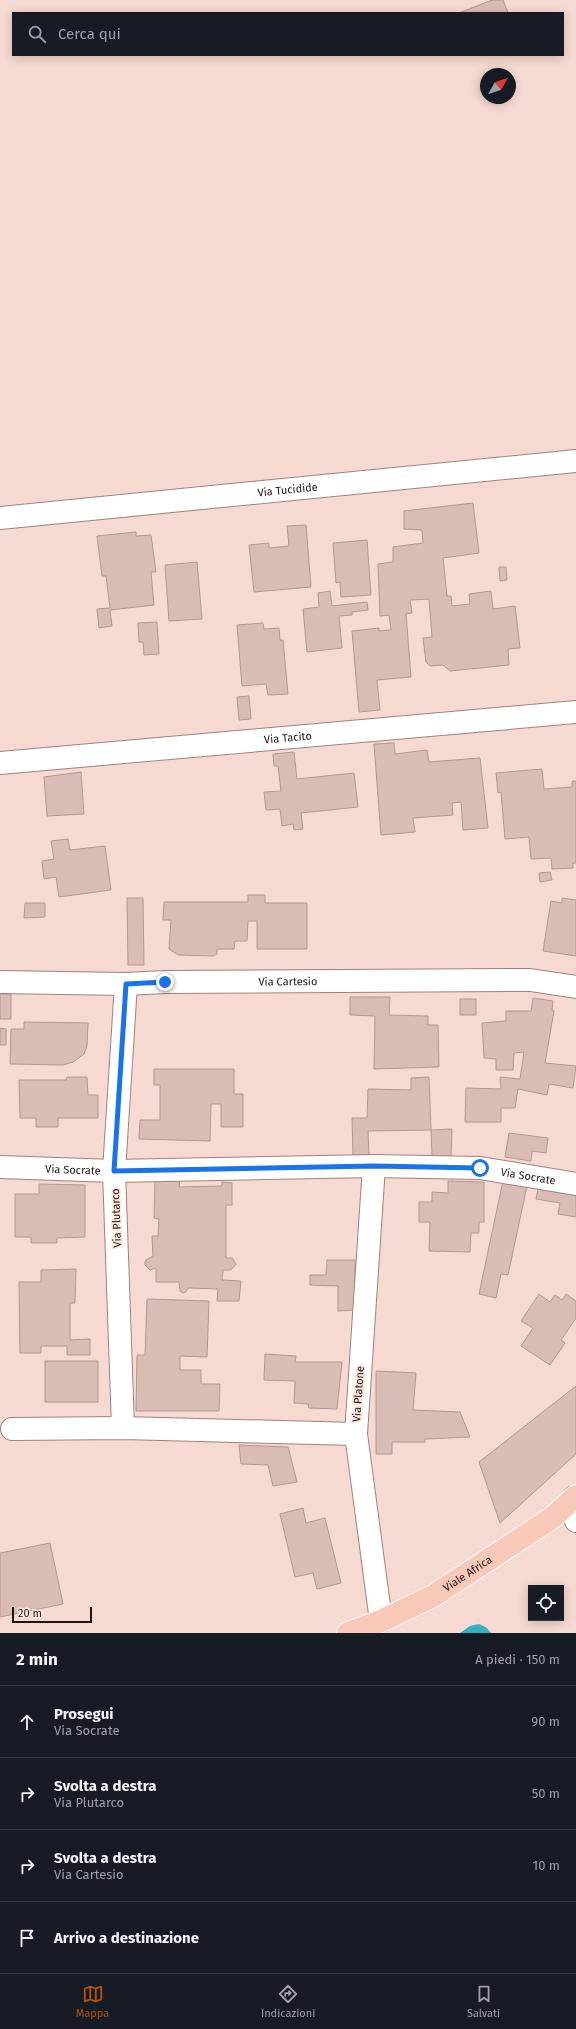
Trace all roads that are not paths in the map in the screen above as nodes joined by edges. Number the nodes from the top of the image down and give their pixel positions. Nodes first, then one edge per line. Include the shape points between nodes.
1 (576, 461) edge
2 (0, 518) edge
3 (576, 712) edge
4 (0, 763) edge
5 (0, 982) edge
6 (126, 984) junction
7 (576, 987) edge
8 (374, 1166) junction
9 (0, 1167) edge
10 (114, 1171) junction
11 (576, 1184) edge
12 (123, 1428) junction
13 (12, 1429) dead end
14 (356, 1434) junction
15 (575, 1496) edge
16 (576, 1521) edge
17 (381, 1621) junction
18 (348, 1633) edge

1 - 2 street, Via Tucidide
3 - 4 street, Via Tacito
5 - 6 street, Via Cartesio
6 - 7 street, Via Cartesio via 530,980
6 - 10 street, Via Plutarco
8 - 10 street, Via Socrate
8 - 11 street, Via Socrate via 480,1168
8 - 14 street, Via Platone
9 - 10 street, Via Socrate
10 - 12 street, Via Plutarco
12 - 13 street
12 - 14 street
14 - 17 street, Via Platone
15 - 16 street
15 - 17 main road, Viale Africa via 552,1518 433,1596
17 - 18 main road, Viale Africa

